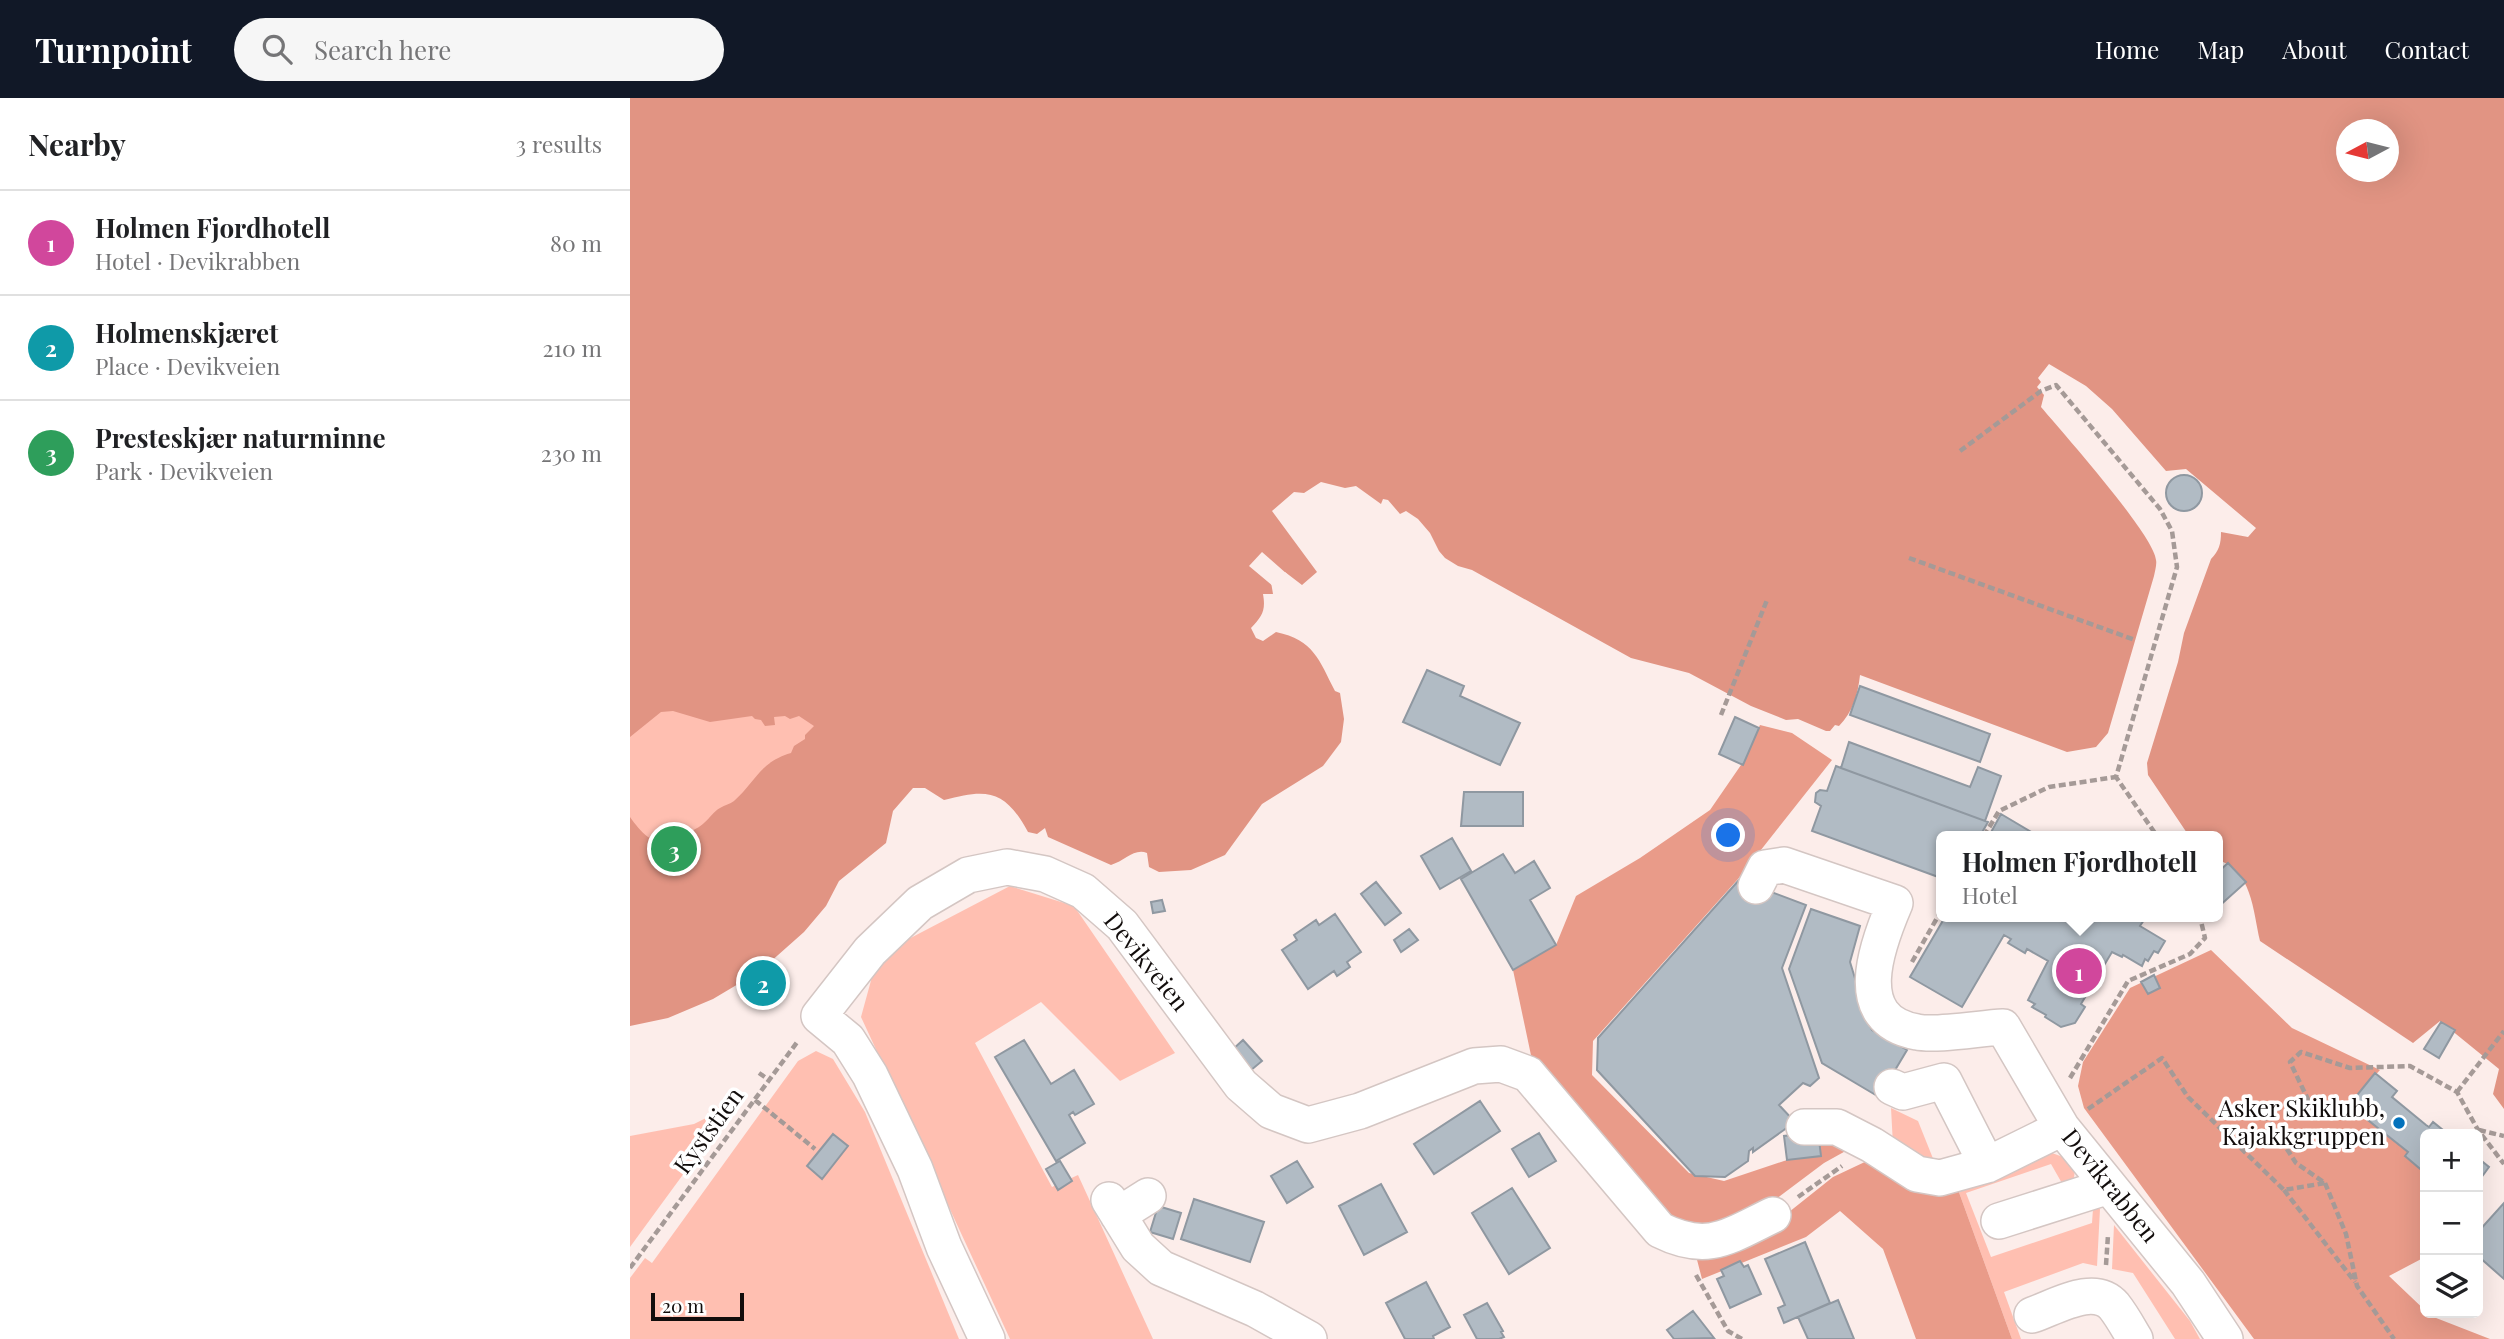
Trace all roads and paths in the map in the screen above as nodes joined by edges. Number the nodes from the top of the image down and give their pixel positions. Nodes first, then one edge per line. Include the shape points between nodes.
1 (1961, 451) dead end
2 (1909, 558) dead end
3 (1767, 600) dead end
4 (2135, 640) dead end
5 (1721, 715) dead end
6 (2116, 777) junction
7 (1987, 831) edge
8 (2154, 831) edge
9 (1756, 886) dead end
10 (1936, 920) edge
11 (2201, 922) edge
12 (1906, 971) dead end
13 (818, 1016) junction
14 (2504, 1031) edge
15 (759, 1073) dead end
16 (769, 1080) junction
17 (1892, 1087) dead end
18 (2457, 1093) junction
19 (755, 1100) junction
20 (2057, 1118) junction
21 (1804, 1127) dead end
22 (2477, 1129) edge
23 (2483, 1131) edge
24 (2504, 1136) edge
25 (2483, 1137) edge
26 (1872, 1145) junction
27 (815, 1149) dead end
28 (2504, 1164) edge
29 (1987, 1165) junction
30 (2325, 1182) junction
31 (2109, 1186) junction
32 (2284, 1190) junction
33 (1148, 1196) dead end
34 (1773, 1215) joint
35 (1999, 1221) dead end
36 (2109, 1223) dead end
37 (1675, 1237) junction
38 (630, 1268) edge
39 (2105, 1268) dead end
40 (2357, 1286) junction
41 (2032, 1315) dead end
42 (987, 1339) edge
43 (1310, 1339) edge
44 (1742, 1339) edge
45 (2136, 1339) edge
46 (2225, 1339) edge
47 (2394, 1339) edge

1 - 6 path via 2056,384 2160,509 2172,531 2177,567
2 - 4 path
3 - 5 path
6 - 7 path via 2049,787 1999,811
6 - 8 path
9 - 20 street, Devikrabben via 1765,868 1776,864 1895,903 1878,944 1872,980 1878,1007 1896,1027 1919,1033 2003,1027
10 - 12 path
11 - 20 path via 2205,938 2190,954 2128,981
13 - 16 path, Kyststien
13 - 37 street, Devikveien via 870,951 920,903 968,874 1007,867 1045,874 1083,891 1122,925 1241,1085 1271,1111 1308,1125 1360,1111 1474,1066 1501,1065 1528,1074 1660,1230
13 - 42 street via 848,1040 870,1075
14 - 18 path
15 - 16 path
16 - 19 path, Kyststien
17 - 29 street via 1903,1091 1944,1081
18 - 22 path
18 - 30 path via 2410,1066 2350,1068 2301,1052 2290,1062 2317,1118 2270,1106 2264,1114 2296,1163
19 - 27 path
19 - 38 path, Kyststien
20 - 29 street
20 - 31 street, Devikrabben
20 - 32 path via 2162,1058 2188,1097
21 - 26 street via 1837,1127
23 - 24 path
25 - 28 path
26 - 29 street via 1917,1174 1940,1178
26 - 34 path
30 - 32 path
30 - 40 path via 2346,1234
31 - 35 street
31 - 46 street, Devikrabben via 2188,1283
32 - 40 path
33 - 43 street via 1114,1208 1138,1247 1161,1268
34 - 37 street via 1719,1241
36 - 39 path
37 - 44 path via 1728,1331
40 - 47 path
41 - 45 street via 2090,1295 2103,1297

